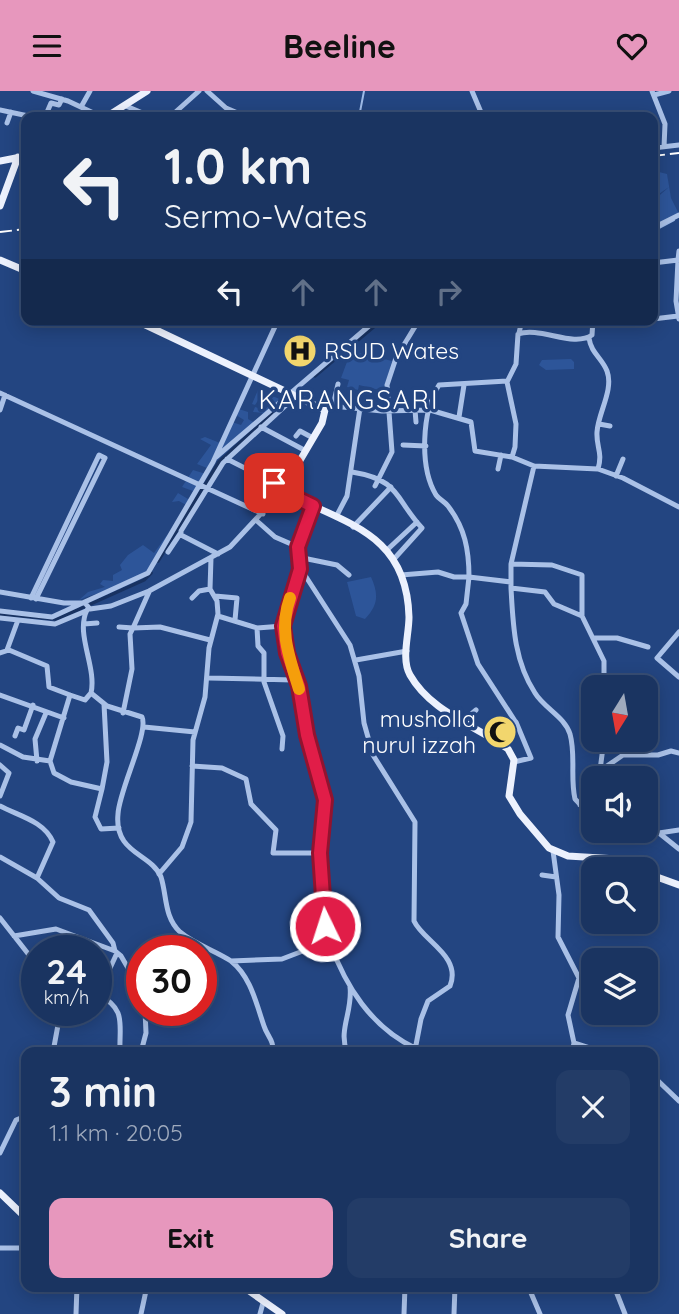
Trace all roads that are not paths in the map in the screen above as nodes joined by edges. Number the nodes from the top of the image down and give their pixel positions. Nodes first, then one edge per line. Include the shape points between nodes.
1 (33, 91) edge
2 (90, 91) edge
3 (147, 91) edge
4 (199, 91) edge
5 (208, 91) edge
6 (472, 91) edge
7 (669, 91) edge
8 (42, 92) edge
9 (653, 93) edge
10 (59, 96) edge
11 (126, 106) junction
12 (82, 107) junction
13 (0, 110) edge
14 (10, 112) junction
15 (47, 112) edge
16 (93, 112) edge
17 (114, 112) edge
18 (140, 112) edge
19 (176, 112) edge
20 (235, 112) edge
21 (481, 112) edge
22 (21, 114) edge
23 (7, 123) dead end
24 (679, 145) edge
25 (664, 147) junction
26 (658, 148) edge
27 (21, 156) edge
28 (21, 158) edge
29 (0, 161) edge
30 (0, 206) edge
31 (679, 215) edge
32 (658, 226) edge
33 (679, 251) edge
34 (0, 260) edge
35 (678, 260) edge
36 (658, 262) edge
37 (21, 269) edge
38 (678, 317) edge
39 (658, 319) edge
40 (148, 326) edge
41 (275, 326) edge
42 (369, 326) edge
43 (415, 326) edge
44 (521, 326) edge
45 (592, 326) edge
46 (519, 333) junction
47 (589, 338) junction
48 (254, 375) junction
49 (508, 381) junction
50 (338, 384) dead end
51 (464, 385) junction
52 (3, 394) edge
53 (293, 394) junction
54 (333, 406) junction
55 (360, 408) junction
56 (0, 409) edge
57 (325, 410) junction
58 (415, 410) junction
59 (430, 410) junction
60 (390, 411) junction
61 (459, 417) junction
62 (263, 422) junction
63 (416, 422) dead end
64 (599, 424) junction
65 (610, 426) dead end
66 (296, 436) dead end
67 (313, 438) junction
68 (239, 443) junction
69 (404, 445) dead end
70 (426, 446) junction
71 (306, 451) junction
72 (501, 455) junction
73 (215, 457) junction
74 (512, 457) junction
75 (227, 459) junction
76 (623, 459) dead end
77 (534, 466) junction
78 (498, 469) dead end
79 (598, 469) junction
80 (352, 472) junction
81 (616, 475) junction
82 (379, 478) junction
83 (205, 485) junction
84 (375, 486) dead end
85 (391, 487) junction
86 (282, 491) junction
87 (82, 496) junction
88 (313, 506) junction
89 (679, 507) edge
90 (262, 514) junction
91 (336, 517) junction
92 (257, 521) junction
93 (416, 522) junction
94 (353, 527) junction
95 (180, 534) junction
96 (298, 547) junction
97 (388, 549) junction
98 (168, 552) dead end
99 (218, 554) junction
100 (298, 557) junction
101 (211, 558) junction
102 (394, 559) junction
103 (511, 564) junction
104 (300, 569) junction
105 (349, 575) dead end
106 (401, 575) junction
107 (468, 577) junction
108 (511, 585) junction
109 (210, 589) junction
110 (149, 591) junction
111 (0, 592) edge
112 (215, 596) junction
113 (34, 598) junction
114 (192, 598) dead end
115 (87, 607) junction
116 (0, 611) edge
117 (218, 616) junction
118 (582, 616) junction
119 (0, 618) edge
120 (19, 620) junction
121 (235, 620) junction
122 (97, 623) dead end
123 (84, 624) junction
124 (283, 626) junction
125 (119, 627) dead end
126 (133, 628) junction
127 (257, 628) junction
128 (679, 632) edge
129 (595, 638) junction
130 (210, 640) junction
131 (648, 647) dead end
132 (407, 651) junction
133 (3, 652) edge
134 (356, 660) junction
135 (604, 675) edge
136 (679, 677) edge
137 (209, 678) junction
138 (264, 681) junction
139 (295, 681) junction
140 (91, 693) junction
141 (0, 695) edge
142 (70, 695) junction
143 (104, 704) junction
144 (33, 705) junction
145 (476, 710) dead end
146 (46, 712) junction
147 (123, 712) junction
148 (28, 716) junction
149 (64, 718) junction
150 (463, 722) junction
151 (514, 722) junction
152 (40, 723) junction
153 (144, 727) junction
154 (195, 732) junction
155 (15, 736) dead end
156 (488, 736) junction
157 (0, 745) edge
158 (282, 749) dead end
159 (679, 753) edge
160 (37, 761) junction
161 (50, 761) junction
162 (514, 762) junction
163 (0, 765) edge
164 (192, 766) junction
165 (606, 766) edge
166 (102, 789) junction
167 (0, 796) edge
168 (0, 806) edge
169 (580, 806) edge
170 (119, 828) junction
171 (679, 830) edge
172 (659, 833) joint
173 (679, 849) edge
174 (553, 852) junction
175 (320, 853) junction
176 (0, 857) edge
177 (607, 857) edge
178 (159, 874) junction
179 (542, 875) dead end
180 (556, 877) junction
181 (658, 877) edge
182 (37, 878) junction
183 (679, 885) edge
184 (0, 918) edge
185 (325, 926) junction
186 (336, 929) dead end
187 (14, 936) junction
188 (329, 941) junction
189 (21, 945) edge
190 (116, 952) junction
191 (231, 961) junction
192 (126, 968) edge
193 (349, 984) junction
194 (58, 1026) edge
195 (146, 1026) edge
196 (574, 1043) junction
197 (54, 1047) edge
198 (120, 1047) edge
199 (142, 1047) edge
200 (272, 1047) edge
201 (346, 1047) edge
202 (410, 1047) edge
203 (416, 1047) edge
204 (573, 1047) edge
205 (586, 1047) edge
206 (658, 1081) edge
207 (679, 1101) edge
208 (21, 1118) edge
209 (0, 1153) edge
210 (2, 1198) edge
211 (21, 1214) edge
212 (0, 1248) edge
213 (21, 1248) edge
214 (77, 1292) edge
215 (146, 1292) edge
216 (250, 1292) edge
217 (405, 1292) edge
218 (455, 1292) edge
219 (531, 1292) edge
220 (616, 1292) edge
221 (263, 1303) junction
222 (76, 1314) edge
223 (141, 1314) edge
224 (260, 1314) edge
225 (282, 1314) edge
226 (404, 1314) edge
227 (453, 1314) edge
228 (540, 1314) edge
229 (625, 1314) edge

1 - 8 street
2 - 12 street
3 - 11 main road
4 - 19 street
5 - 20 street
6 - 21 street
7 - 9 street
8 - 10 street
9 - 25 street via 665,124
10 - 12 street
10 - 15 street via 60,105 51,103
11 - 17 main road
11 - 18 street
12 - 16 street
13 - 14 street
14 - 22 street
14 - 23 street
24 - 25 street
25 - 26 street
27 - 29 main road
28 - 30 main road
31 - 32 street
33 - 35 street
34 - 37 main road
35 - 36 street
35 - 38 street
38 - 39 street
40 - 48 main road
41 - 48 street
42 - 53 street
43 - 60 street via 396,358 387,385
44 - 46 street
45 - 47 street
46 - 47 street
46 - 49 street via 515,368
47 - 64 street via 608,374
48 - 53 main road
48 - 73 street
49 - 51 street
49 - 74 street via 516,423
50 - 54 street
51 - 59 street via 439,385
51 - 61 street
52 - 56 street
52 - 83 street
53 - 57 main road
53 - 62 street
54 - 55 street
54 - 57 street
55 - 60 street
55 - 80 street
57 - 67 main road
58 - 59 street
58 - 60 street
58 - 63 street
59 - 61 street
59 - 70 street
60 - 82 street via 392,452
61 - 72 street via 471,422 475,450
62 - 68 street
62 - 71 street
64 - 65 street
64 - 79 street via 602,455
66 - 67 street via 300,431
67 - 71 main road
68 - 73 street
68 - 75 street
69 - 70 street
70 - 107 street via 435,493 450,509 469,548
71 - 86 main road
72 - 74 street
72 - 78 street
73 - 83 street
74 - 77 street
75 - 83 street
75 - 86 street
76 - 81 street
77 - 79 street
77 - 103 street
79 - 81 street
80 - 82 street
80 - 91 street
81 - 89 street
82 - 84 street
82 - 85 street
83 - 90 street
83 - 95 street
83 - 115 street via 148,573
85 - 93 street
85 - 94 street
86 - 88 main road
86 - 90 street
87 - 87 street via 99,455 105,458
87 - 113 street
88 - 91 main road
88 - 96 street
90 - 92 street
91 - 94 main road
92 - 96 street via 275,537
92 - 99 street
93 - 97 street
93 - 102 street via 423,531
94 - 97 main road
95 - 98 street
95 - 99 street
96 - 100 street
97 - 102 main road
99 - 101 street
100 - 104 street
100 - 105 street via 337,565
101 - 109 street
101 - 110 street
102 - 106 main road
103 - 108 street
103 - 118 street via 552,565 582,575
104 - 124 street
104 - 134 street via 346,635
106 - 107 street via 438,572
106 - 132 main road via 409,615
107 - 108 street
107 - 151 street via 461,617 478,664
108 - 118 street via 545,591 554,604
108 - 169 street via 513,637 534,692 570,734 573,791
109 - 112 street
109 - 114 street
110 - 115 street via 111,606
110 - 126 street
111 - 113 street
112 - 117 street
112 - 121 street via 237,598
113 - 115 street
115 - 116 street via 52,617
115 - 120 street via 55,624
115 - 123 street
117 - 121 street
117 - 130 street
118 - 129 street
119 - 120 street
120 - 133 street
121 - 127 street
122 - 123 street
123 - 140 street
124 - 127 street
124 - 139 street
125 - 126 street
126 - 130 street via 160,627
126 - 147 street via 132,669
127 - 138 street via 258,646 264,653
128 - 136 street via 657,658
129 - 131 street via 617,638
129 - 135 street
130 - 137 street
132 - 134 street
132 - 150 main road via 407,669 414,682
133 - 142 street via 47,666 49,687
134 - 203 street via 363,723 373,755 415,822 414,921 437,944 453,974 450,986 431,997 425,1007
137 - 138 street
137 - 154 street
138 - 139 street
138 - 158 street via 283,736
139 - 175 street via 325,800
140 - 142 street via 85,700
140 - 143 street
141 - 144 street
142 - 149 street
143 - 147 street
143 - 166 street via 107,762
144 - 146 street
144 - 148 street
145 - 150 street
146 - 149 street
146 - 152 street
147 - 153 street via 142,717
148 - 152 street
148 - 155 street via 24,730 18,729
149 - 161 street
150 - 156 main road
151 - 156 street
151 - 162 street via 531,758
152 - 160 street
153 - 154 street
153 - 170 street via 121,799
154 - 164 street
156 - 162 main road via 508,749
157 - 160 street
159 - 165 street via 623,755
160 - 161 street
161 - 166 street via 51,771 64,778
162 - 174 main road via 509,796
163 - 167 street via 9,773
164 - 175 street via 223,768 246,779 251,804 275,830 273,853
164 - 178 street via 189,834
166 - 170 street via 95,817 101,829
168 - 182 street via 28,818 52,838
170 - 178 street via 129,847
171 - 172 street
172 - 173 street
174 - 177 main road
174 - 180 street
175 - 185 street
176 - 182 street
178 - 191 street via 166,907 178,930
179 - 180 street
180 - 196 street via 558,937 579,978 568,1015
181 - 183 main road
182 - 190 street via 59,898 89,910
184 - 187 street
185 - 186 street
185 - 188 street
187 - 189 street
187 - 190 street via 56,929
188 - 191 street via 282,959
188 - 193 street
190 - 192 street
190 - 198 street via 98,995 107,999 122,1020
191 - 200 street via 260,1008
193 - 201 street via 350,1009 342,1033
193 - 202 street via 380,1027
194 - 197 street
195 - 199 street
196 - 204 street
196 - 205 street
206 - 207 street
208 - 209 street
210 - 211 main road
212 - 213 street
214 - 222 street
215 - 223 street
216 - 221 main road
217 - 226 street
218 - 227 street
219 - 228 street
220 - 229 street
221 - 224 street
221 - 225 main road

